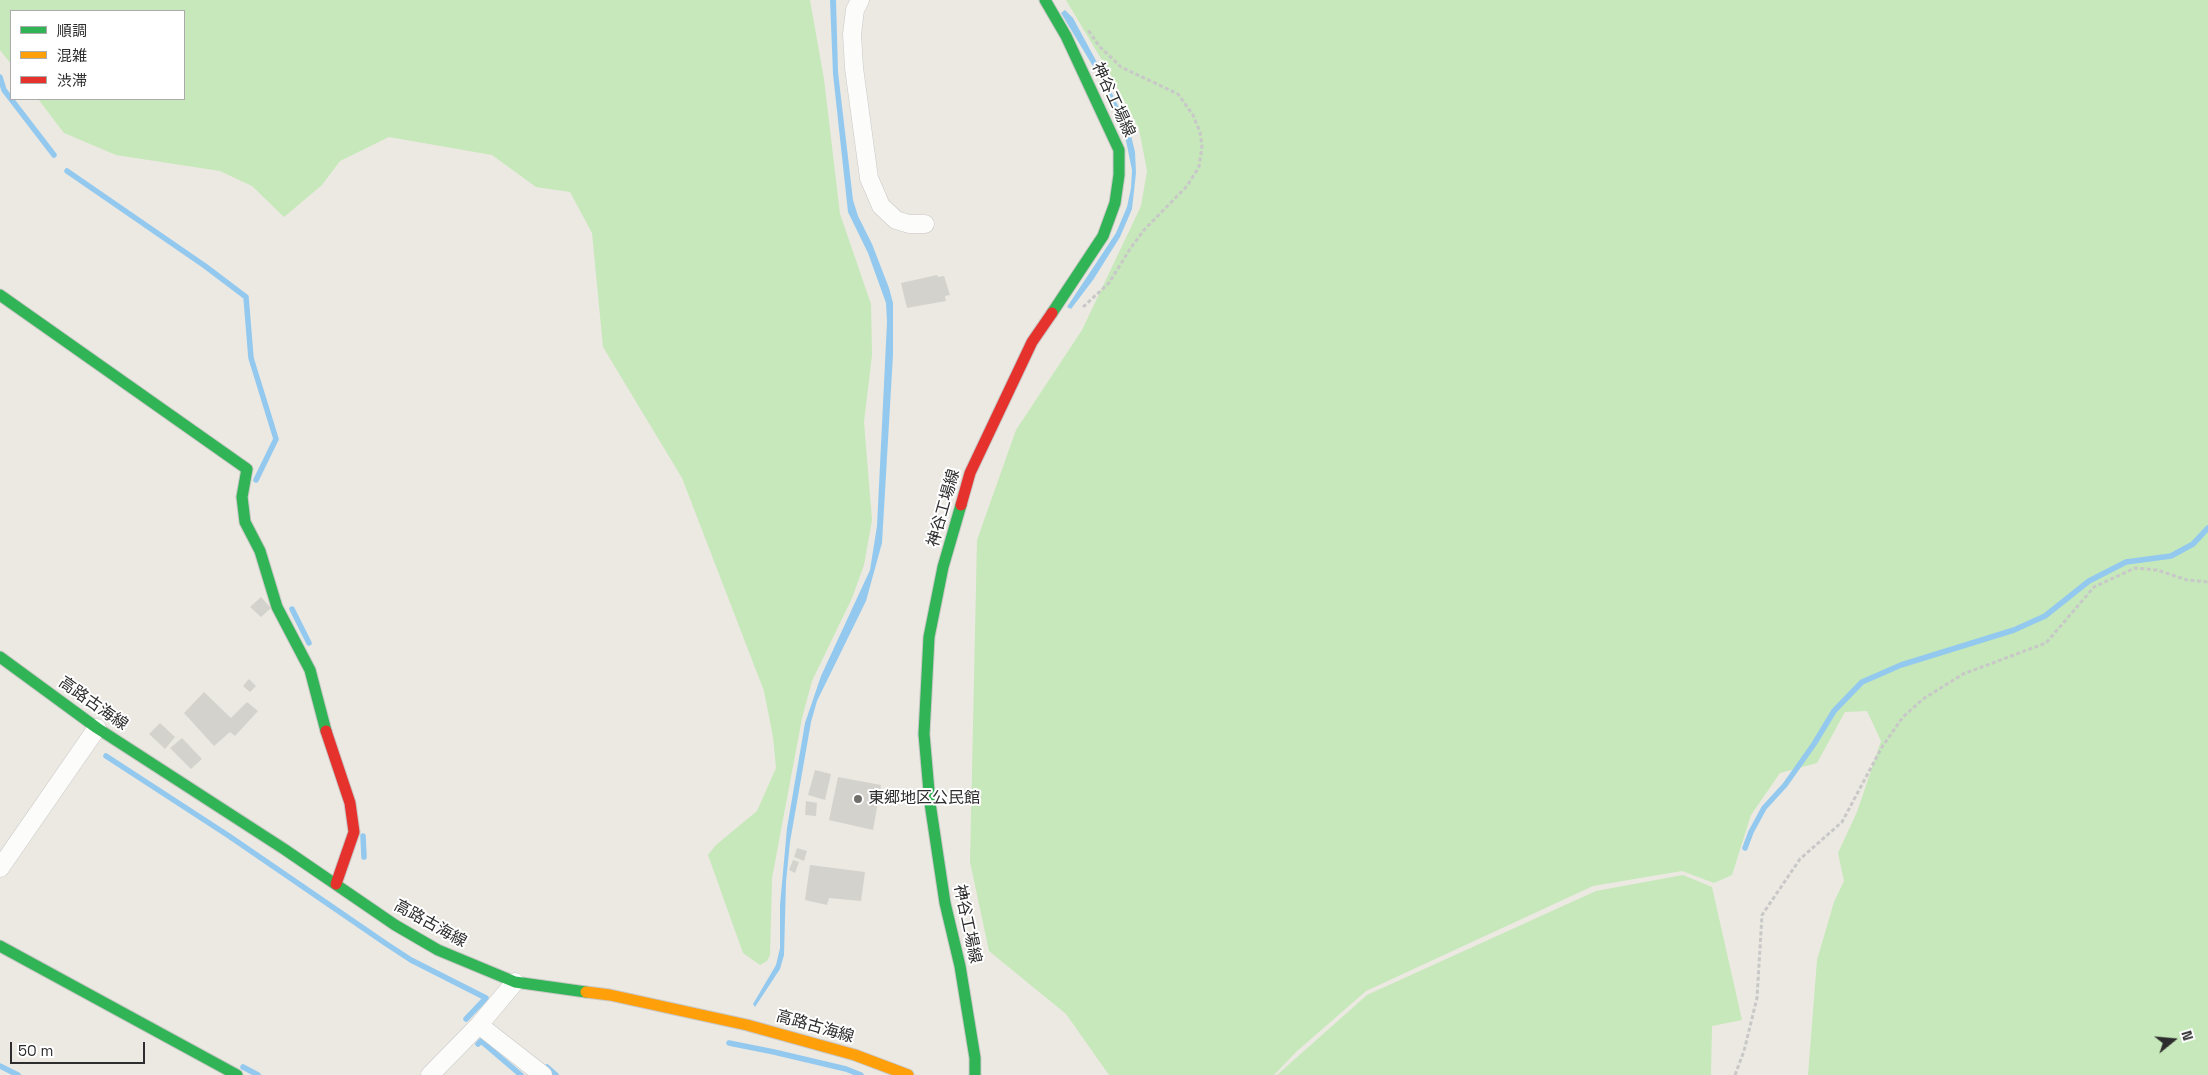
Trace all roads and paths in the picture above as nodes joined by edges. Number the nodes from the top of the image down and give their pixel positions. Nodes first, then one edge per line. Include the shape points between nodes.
1 (860, 0) edge
2 (1045, 0) edge
3 (925, 224) dead end
4 (0, 295) edge
5 (2208, 582) edge
6 (0, 657) edge
7 (97, 728) junction
8 (0, 868) edge
9 (336, 884) junction
10 (0, 946) edge
11 (515, 982) junction
12 (479, 1025) junction
13 (237, 1075) edge
14 (430, 1075) edge
15 (542, 1075) edge
16 (908, 1075) edge
17 (975, 1075) edge
18 (1735, 1075) edge

1 - 3 street via 855,10 852,34 869,178 881,206 896,220
2 - 17 street, 神谷工場線 via 1066,36 1119,150 1119,175 1115,203 1103,236 1032,342 970,473 943,568 929,637 924,734 930,803
4 - 9 street via 247,469 242,497 245,522 260,551 277,607 310,670 330,746 350,803 354,832
5 - 18 path via 2135,568 2094,587 2046,644 1963,674 1923,698 1903,717 1882,747 1842,822 1800,859 1762,915 1757,998
6 - 7 street, 高路古海線
7 - 8 street
7 - 9 street, 高路古海線
9 - 11 street, 高路古海線 via 394,925 438,950
10 - 13 street
11 - 12 street
11 - 16 street, 高路古海線 via 610,995 747,1025 855,1055
12 - 14 street
12 - 15 street

